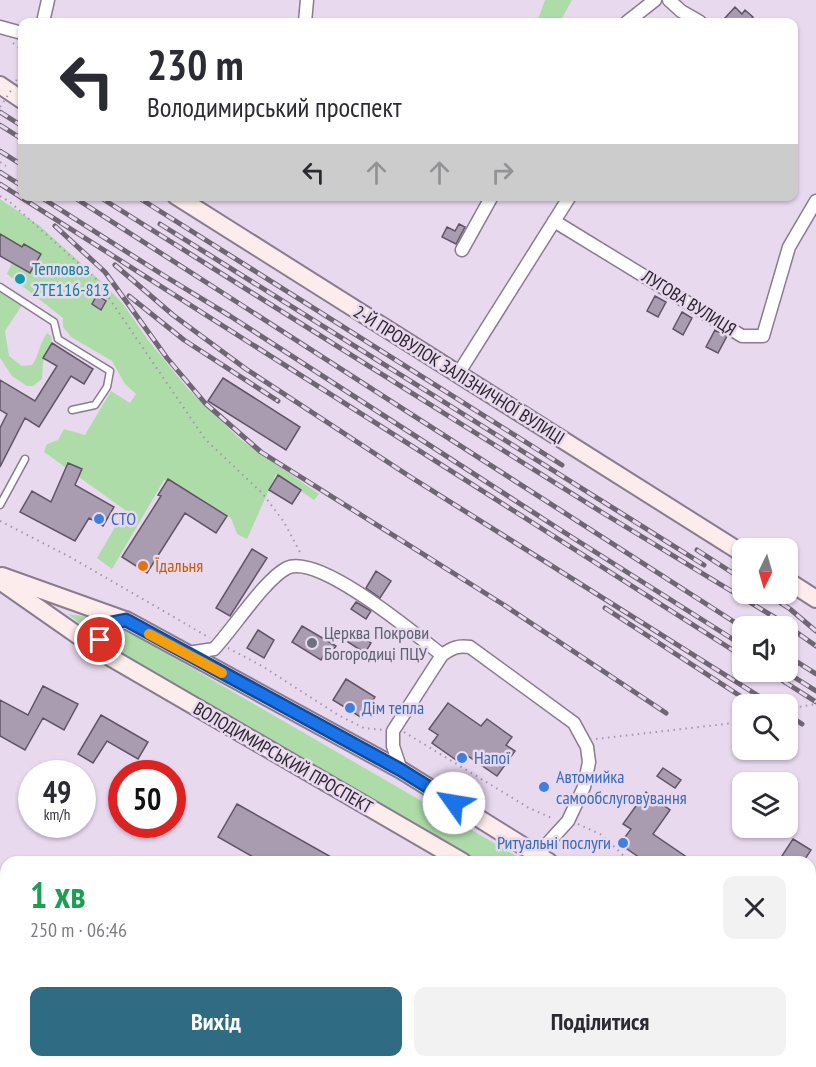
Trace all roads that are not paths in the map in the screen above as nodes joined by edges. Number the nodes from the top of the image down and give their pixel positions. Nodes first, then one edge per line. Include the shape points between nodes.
1 (48, 0) edge
2 (308, 0) edge
3 (655, 0) edge
4 (669, 0) edge
5 (44, 18) edge
6 (306, 18) edge
7 (632, 18) edge
8 (693, 18) edge
9 (0, 27) edge
10 (18, 32) edge
11 (184, 201) edge
12 (489, 201) edge
13 (567, 201) edge
14 (816, 201) edge
15 (554, 220) junction
16 (462, 250) dead end
17 (0, 287) edge
18 (458, 374) junction
19 (72, 410) dead end
20 (26, 459) dead end
21 (0, 506) edge
22 (732, 547) edge
23 (0, 575) edge
24 (0, 581) edge
25 (798, 587) edge
26 (816, 599) edge
27 (126, 620) junction
28 (103, 652) junction
29 (185, 653) junction
30 (442, 655) junction
31 (401, 770) junction
32 (453, 856) edge
33 (538, 856) edge
34 (545, 856) edge

1 - 5 street
2 - 6 street
3 - 7 street
4 - 8 street
9 - 10 street
11 - 18 main road, 2-Й ПРОВУЛОК ЗАЛІЗНИЧНОЇ ВУЛИЦІ
12 - 16 street
13 - 15 street
14 - 15 street, ЛУГОВА ВУЛИЦЯ via 789,247 763,336 742,336
15 - 18 street
17 - 19 lane via 54,322 58,339 110,371 107,387 94,405
18 - 22 main road, 2-Й ПРОВУЛОК ЗАЛІЗНИЧНОЇ ВУЛИЦІ
20 - 21 lane
23 - 27 main road
24 - 28 main road, ВОЛОДИМИРСЬКИЙ ПРОСПЕКТ
25 - 26 main road
27 - 28 main road via 105,627 100,640
27 - 29 main road
28 - 32 main road, ВОЛОДИМИРСЬКИЙ ПРОСПЕКТ
29 - 30 street via 214,650 272,578 289,567 308,566 356,590
29 - 31 main road
30 - 31 street via 393,731 393,746
30 - 34 street via 453,647 470,647 574,723 584,740 590,762 588,774 568,821
31 - 33 main road

